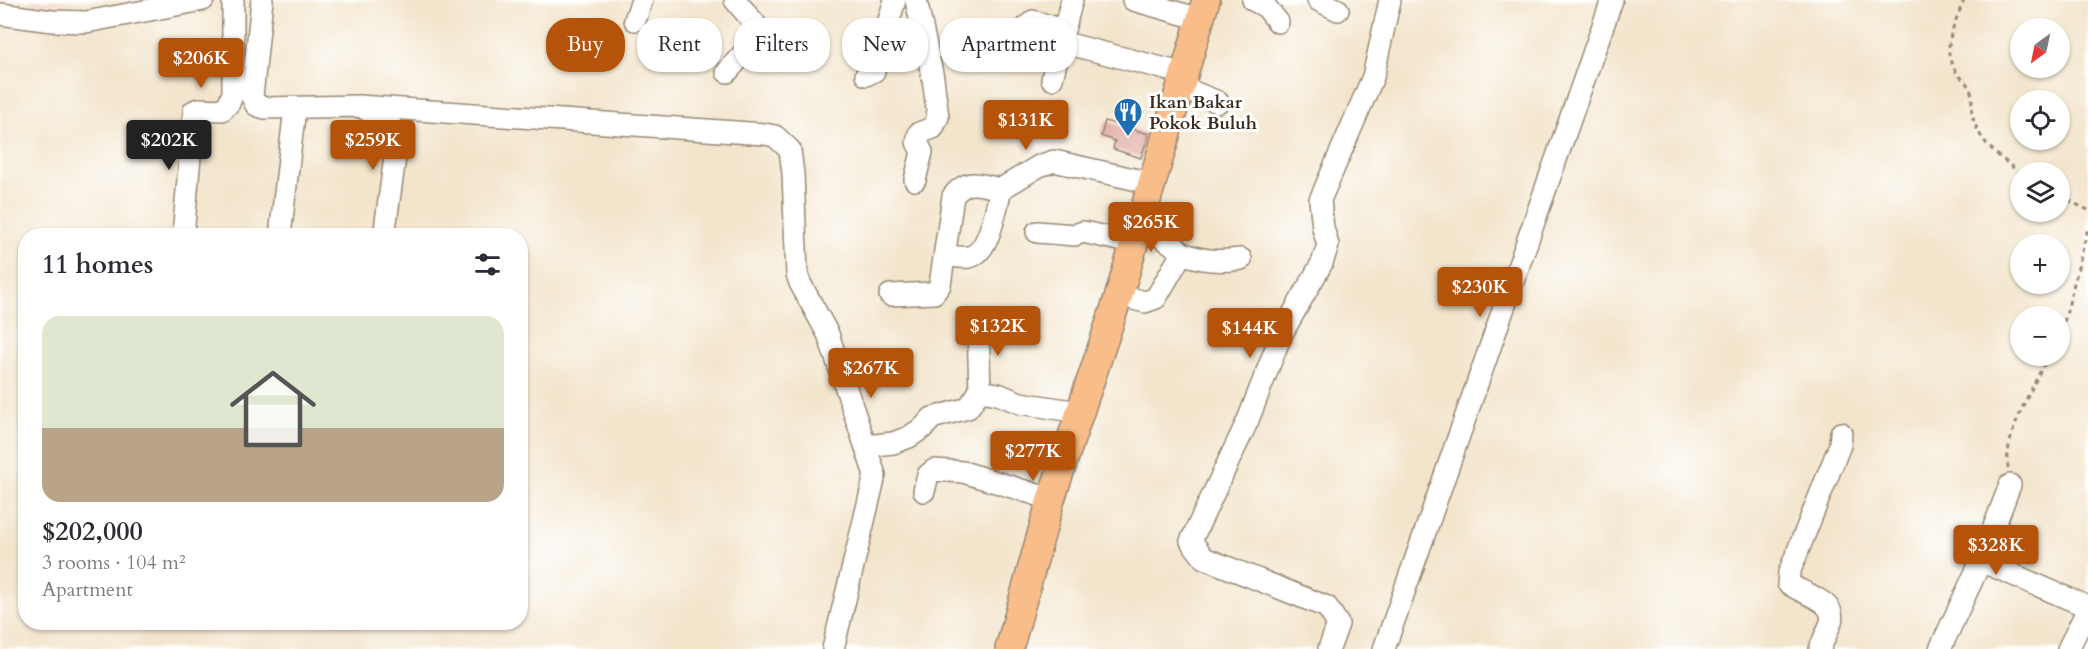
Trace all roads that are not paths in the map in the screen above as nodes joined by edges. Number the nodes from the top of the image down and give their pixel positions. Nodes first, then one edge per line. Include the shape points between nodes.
1 (203, 0) edge
2 (233, 0) edge
3 (262, 0) edge
4 (642, 0) edge
5 (735, 0) edge
6 (895, 0) edge
7 (916, 0) edge
8 (1072, 0) edge
9 (1133, 0) edge
10 (1253, 0) edge
11 (1318, 0) edge
12 (1390, 0) edge
13 (1612, 0) edge
14 (1203, 10) edge
15 (1338, 10) dead end
16 (0, 14) edge
17 (1068, 18) edge
18 (635, 20) dead end
19 (1278, 22) dead end
20 (1077, 41) edge
21 (727, 72) dead end
22 (1054, 72) edge
23 (866, 75) dead end
24 (1052, 79) dead end
25 (1183, 80) junction
26 (1218, 102) dead end
27 (359, 106) junction
28 (295, 108) junction
29 (915, 180) dead end
30 (1150, 183) junction
31 (1001, 189) junction
32 (184, 228) edge
33 (281, 228) edge
34 (385, 228) edge
35 (1036, 232) dead end
36 (1136, 235) junction
37 (1182, 253) junction
38 (945, 256) junction
39 (1241, 259) dead end
40 (890, 295) dead end
41 (1119, 295) junction
42 (978, 327) dead end
43 (980, 391) junction
44 (1078, 412) junction
45 (1841, 433) dead end
46 (866, 446) junction
47 (2010, 485) road end
48 (924, 491) dead end
49 (1051, 499) junction
50 (1981, 561) junction
51 (2088, 608) edge
52 (833, 649) edge
53 (1009, 649) edge
54 (1329, 649) edge
55 (1384, 649) edge
56 (1820, 649) edge
57 (1940, 649) edge
58 (2068, 649) edge

1 - 16 street via 86,22
2 - 32 street via 232,93 222,110 194,111
3 - 28 street via 252,97 256,105 266,108
4 - 18 street
5 - 21 street via 756,25 758,38
6 - 23 street via 874,71
7 - 29 street via 938,117 933,128 919,133 917,142 922,152
8 - 17 street
9 - 14 street
10 - 19 street via 1266,7
11 - 15 street
12 - 54 street via 1373,77 1320,200 1328,245 1325,254 1281,334 1248,420 1191,541 1204,558 1327,608 1338,624
13 - 55 street
14 - 25 main road
20 - 25 street
22 - 24 street
25 - 26 street
25 - 30 main road
27 - 28 street
27 - 34 street via 389,123 398,136
27 - 46 street via 776,136 790,150 797,274 828,334
28 - 33 street
30 - 31 street via 1054,161
30 - 36 main road
31 - 38 street via 987,240 979,252 969,257
31 - 38 street via 970,183 953,196
35 - 36 street
36 - 37 street via 1155,232
36 - 41 main road
37 - 39 street via 1218,262
37 - 41 street via 1156,297 1145,302
38 - 40 street via 940,285 934,293
41 - 44 main road
42 - 43 street
43 - 44 street via 1020,403
43 - 46 street via 968,408 933,418 909,437
44 - 49 main road
45 - 56 street via 1840,445 1789,573 1788,584 1832,611
46 - 52 street via 875,475
47 - 50 street
48 - 49 street via 928,475 934,470 963,472
49 - 53 main road
50 - 51 street
50 - 57 street
51 - 58 street

